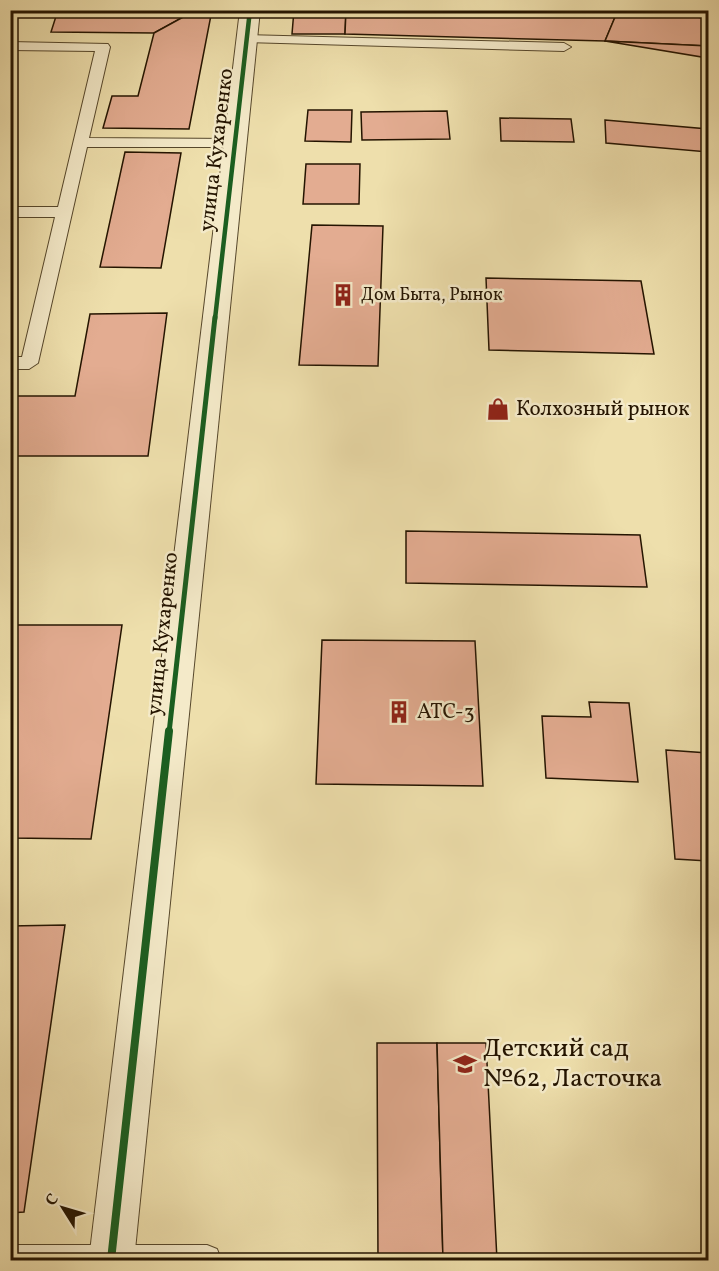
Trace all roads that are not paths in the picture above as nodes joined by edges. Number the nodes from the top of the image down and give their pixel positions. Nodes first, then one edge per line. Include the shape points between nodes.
1 (249, 25) edge
2 (10, 46) edge
3 (564, 47) dead end
4 (79, 142) junction
5 (234, 143) junction
6 (10, 212) edge
7 (63, 212) junction
8 (10, 363) edge
9 (10, 1259) edge
10 (111, 1259) edge
11 (207, 1259) edge

1 - 3 lane
1 - 5 street, улица Кухаренко
2 - 4 lane via 104,47
4 - 5 lane
4 - 7 lane
5 - 10 street, улица Кухаренко
6 - 7 lane
7 - 8 lane via 28,363
9 - 10 lane
10 - 11 lane

